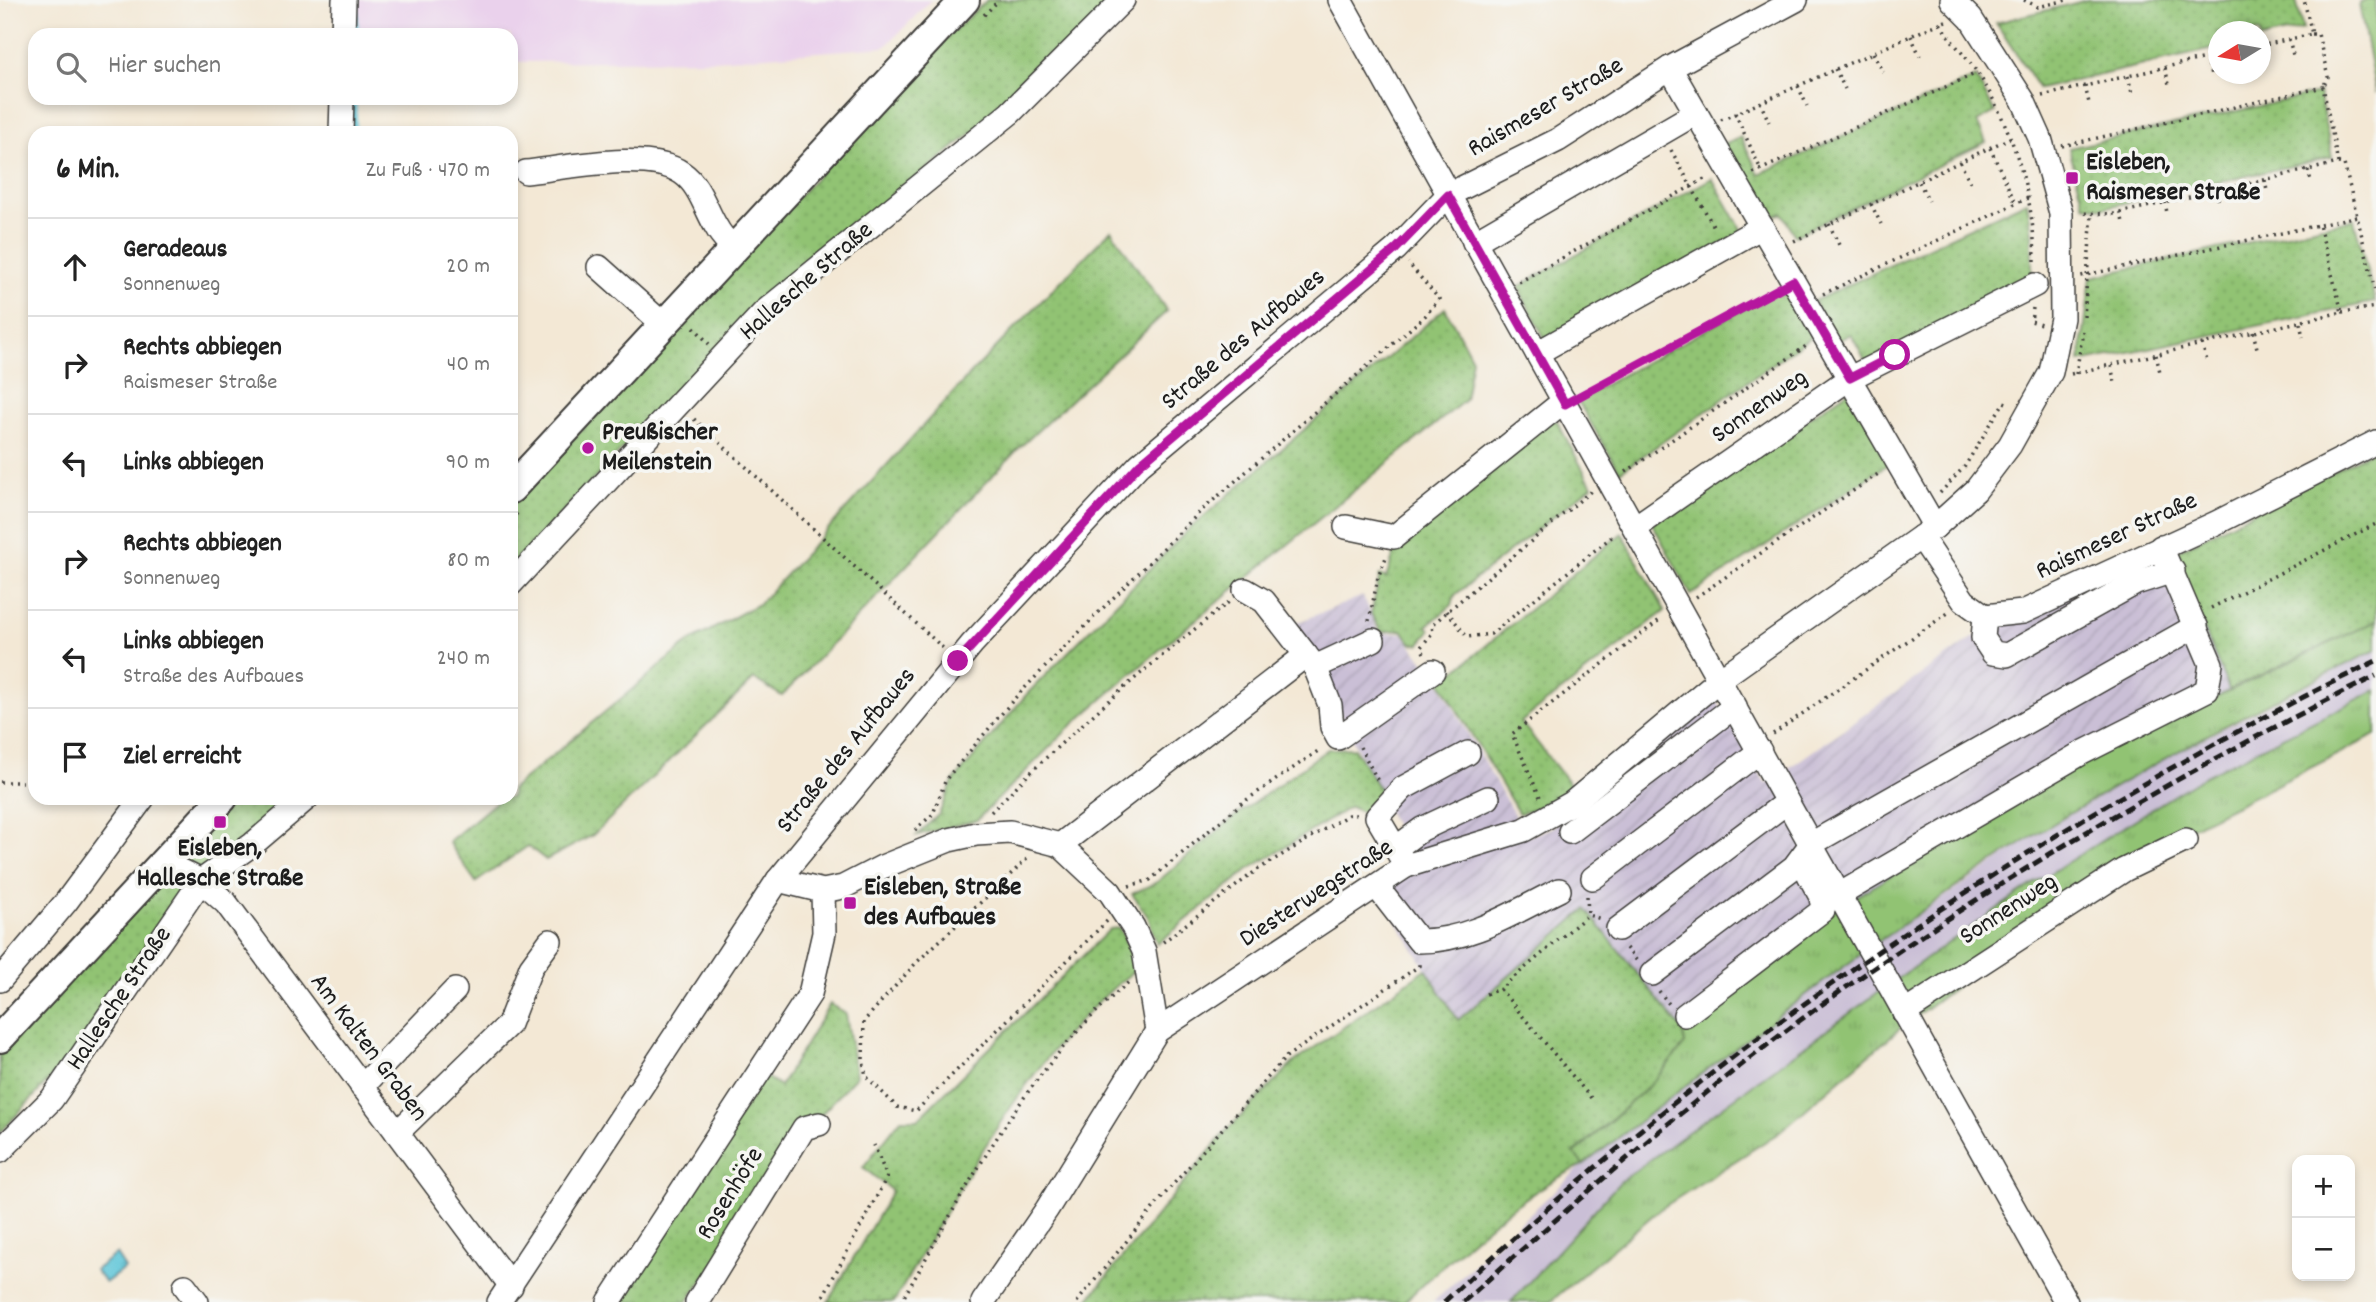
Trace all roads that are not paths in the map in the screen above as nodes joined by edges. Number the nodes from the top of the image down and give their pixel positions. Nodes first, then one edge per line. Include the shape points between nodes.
1 (344, 0) edge
2 (965, 0) edge
3 (1123, 0) edge
4 (1340, 0) edge
5 (1796, 0) edge
6 (1958, 6) edge
7 (343, 28) edge
8 (1670, 68) junction
9 (342, 105) edge
10 (1700, 120) junction
11 (341, 126) edge
12 (526, 172) dead end
13 (1448, 195) junction
14 (1762, 227) junction
15 (1474, 242) junction
16 (734, 249) junction
17 (599, 267) dead end
18 (2035, 285) road end
19 (664, 325) junction
20 (1537, 353) junction
21 (1850, 378) junction
22 (1564, 403) junction
23 (2376, 442) edge
24 (518, 481) edge
25 (1633, 524) junction
26 (1927, 525) junction
27 (1346, 527) dead end
28 (2161, 547) junction
29 (2172, 570) junction
30 (518, 577) edge
31 (1245, 590) road end
32 (1985, 616) junction
33 (2196, 626) junction
34 (1374, 640) road end
35 (1310, 661) junction
36 (1433, 671) road end
37 (1720, 679) junction
38 (1735, 706) junction
39 (1759, 748) junction
40 (1468, 753) dead end
41 (1488, 798) dead end
42 (1787, 802) junction
43 (138, 805) edge
44 (216, 805) edge
45 (299, 805) edge
46 (1570, 832) dead end
47 (2186, 840) dead end
48 (1053, 843) junction
49 (1811, 844) junction
50 (1401, 857) junction
51 (163, 862) junction
52 (1823, 867) junction
53 (1593, 878) dead end
54 (778, 880) junction
55 (201, 881) junction
56 (1377, 887) junction
57 (1559, 890) dead end
58 (823, 891) junction
59 (1839, 895) junction
60 (1618, 929) road end
61 (550, 942) dead end
62 (1652, 974) dead end
63 (0, 980) edge
64 (455, 990) dead end
65 (1904, 1013) junction
66 (1685, 1015) dead end
67 (1157, 1031) junction
68 (0, 1038) edge
69 (362, 1087) junction
70 (819, 1124) dead end
71 (397, 1133) junction
72 (0, 1151) edge
73 (505, 1294) edge
74 (609, 1302) edge
75 (697, 1302) edge
76 (983, 1302) edge
77 (2066, 1302) edge

1 - 7 street
2 - 16 main road
3 - 30 street, Hallesche Straße via 1010,113 764,312
4 - 13 street
5 - 8 street, Raismeser Straße
6 - 26 street via 2023,100 2044,150 2061,213 2062,318 2051,372 2010,445 1976,490
8 - 10 street
8 - 13 street, Raismeser Straße via 1558,140
9 - 11 street
10 - 14 street
10 - 15 street via 1661,133
12 - 16 street via 621,163 670,167 683,173 695,188 717,229
13 - 15 street
13 - 54 street, Straße des Aufbaues via 1396,249 1139,465 958,661
14 - 20 street
14 - 21 street
15 - 20 street
16 - 19 main road
17 - 19 street
18 - 21 street, Sonnenweg
19 - 24 main road
20 - 22 street
21 - 25 street, Sonnenweg
21 - 26 street
22 - 25 street
22 - 27 street via 1394,537
23 - 28 street, Raismeser Straße
25 - 37 street
26 - 32 street via 1964,601
26 - 37 street
28 - 29 street
28 - 32 street, Raismeser Straße via 2023,611
29 - 32 street via 2136,583 2007,655 1993,653 1983,638
29 - 33 street
31 - 35 street via 1264,601
33 - 49 street
33 - 59 street via 2211,664 2207,690 2080,754
34 - 35 street
35 - 36 street via 1330,705 1332,727 1344,734
35 - 48 street
37 - 38 street
37 - 50 street, Diesterwegstraße via 1549,818 1524,830
38 - 39 street
38 - 46 street
39 - 42 street
39 - 53 street
40 - 50 street via 1392,797 1377,817
41 - 50 street via 1422,829
42 - 49 street
42 - 60 street
43 - 63 street via 66,902
44 - 51 main road, Hallesche Straße
45 - 55 street, Hallesche Straße
47 - 65 street, Sonnenweg via 2124,870
48 - 58 street via 1010,832 976,834 949,840 843,887
48 - 67 street via 1116,900 1145,956
49 - 52 street
49 - 62 street via 1794,867
50 - 56 street, Diesterwegstraße
51 - 55 street, Am Kalten Graben
51 - 68 main road, Hallesche Straße
52 - 59 street
52 - 66 street via 1809,875 1823,910
54 - 58 street
54 - 73 street, Straße des Aufbaues
55 - 69 street, Am Kalten Graben via 226,904
55 - 72 street, Hallesche Straße via 52,1099
56 - 57 street via 1419,941 1442,941 1476,931
56 - 67 street, Diesterwegstraße
58 - 74 street via 824,933 810,994
59 - 65 street
61 - 71 street via 531,967 509,1024
64 - 69 street
65 - 77 street
67 - 76 street, Diesterwegstraße via 1047,1209
69 - 71 street, Am Kalten Graben
70 - 75 street, Rosenhöfe via 804,1128
71 - 73 street, Am Kalten Graben

